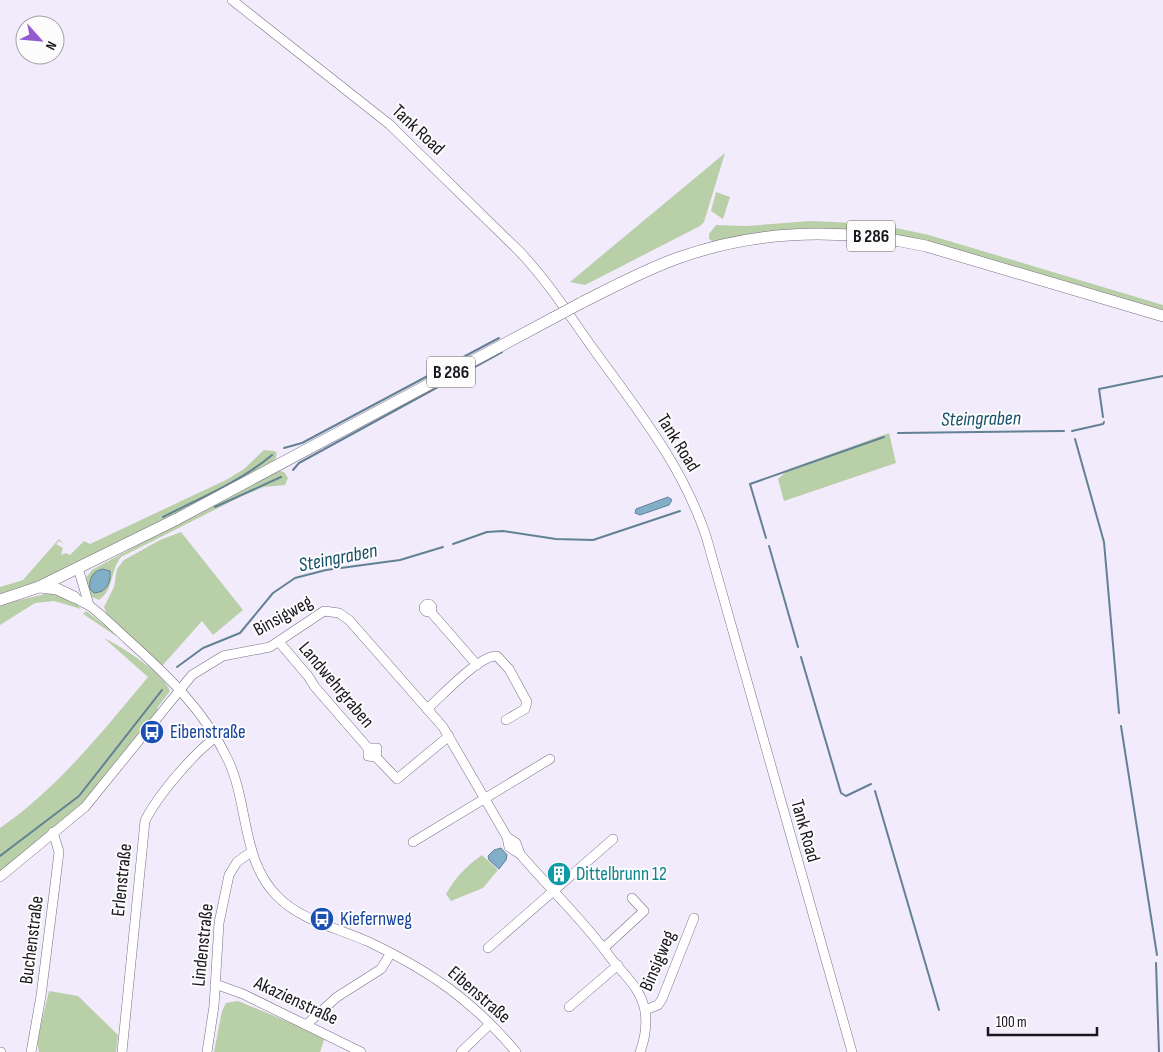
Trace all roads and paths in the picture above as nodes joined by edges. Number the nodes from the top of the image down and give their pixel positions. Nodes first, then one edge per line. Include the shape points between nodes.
1 (232, 0) edge
2 (1163, 316) edge
3 (78, 568) junction
4 (66, 574) junction
5 (39, 587) junction
6 (74, 597) junction
7 (0, 600) edge
8 (89, 605) junction
9 (430, 611) dead end
10 (279, 642) junction
11 (477, 665) junction
12 (180, 690) junction
13 (427, 709) junction
14 (506, 720) dead end
15 (450, 736) junction
16 (216, 737) junction
17 (550, 759) dead end
18 (484, 799) junction
19 (53, 832) junction
20 (613, 839) dead end
21 (414, 842) dead end
22 (251, 852) junction
23 (0, 877) edge
24 (553, 892) junction
25 (632, 898) dead end
26 (694, 918) dead end
27 (605, 947) junction
28 (488, 948) dead end
29 (391, 953) junction
30 (618, 965) junction
31 (215, 984) junction
32 (569, 1007) dead end
33 (645, 1010) junction
34 (307, 1024) junction
35 (490, 1024) junction
36 (31, 1052) edge
37 (122, 1052) edge
38 (207, 1052) edge
39 (361, 1052) edge
40 (461, 1052) edge
41 (516, 1052) edge
42 (640, 1052) edge
43 (852, 1052) edge

1 - 43 street, Tank Road via 389,124 526,258 676,466 706,536
2 - 3 main road, B 286, bridge via 896,240 839,233 782,235 709,248 656,267 581,303 177,519
3 - 4 main road, B 286
3 - 8 street
4 - 5 main road, B 286
4 - 6 main road
5 - 6 main road via 58,589
5 - 7 main road, B 286
6 - 8 street, Eibenstraße
8 - 12 street, Eibenstraße
9 - 11 street
10 - 12 street, Binsigweg via 265,649 223,656 199,670
10 - 13 street, Binsigweg via 324,611 339,613 349,620
10 - 15 street, Landwehrgraben via 368,748 377,748 376,756 397,779
11 - 13 street
11 - 14 street via 490,657 502,658 518,684 527,706
12 - 16 street, Eibenstraße via 201,712
12 - 19 street, Binsigweg via 85,807
13 - 15 street, Binsigweg
15 - 18 street, Binsigweg
16 - 22 street, Eibenstraße via 236,780
16 - 37 street, Erlenstraße via 206,744 165,792 145,821
17 - 18 street
18 - 21 street
18 - 24 street, Binsigweg via 507,837 509,847 520,854
19 - 23 street, Binsigweg
19 - 36 street, Buchenstraße via 59,852
20 - 24 street
22 - 29 street, Eibenstraße via 268,886 289,906 317,922
22 - 31 street, Lindenstraße via 236,862 229,875 218,923
24 - 27 street, Binsigweg
24 - 28 street
25 - 27 street, Binsigweg via 644,911
26 - 33 street, Binsigweg via 662,999 658,1005
27 - 30 street, Binsigweg
29 - 34 street via 381,968 336,997
29 - 35 street, Eibenstraße via 451,988
30 - 32 street, Binsigweg
30 - 33 street, Binsigweg via 635,986
31 - 34 street, Akazienstraße
31 - 38 street, Lindenstraße
33 - 42 street, Binsigweg via 645,1034
34 - 39 street, Akazienstraße
35 - 40 street
35 - 41 street, Eibenstraße

